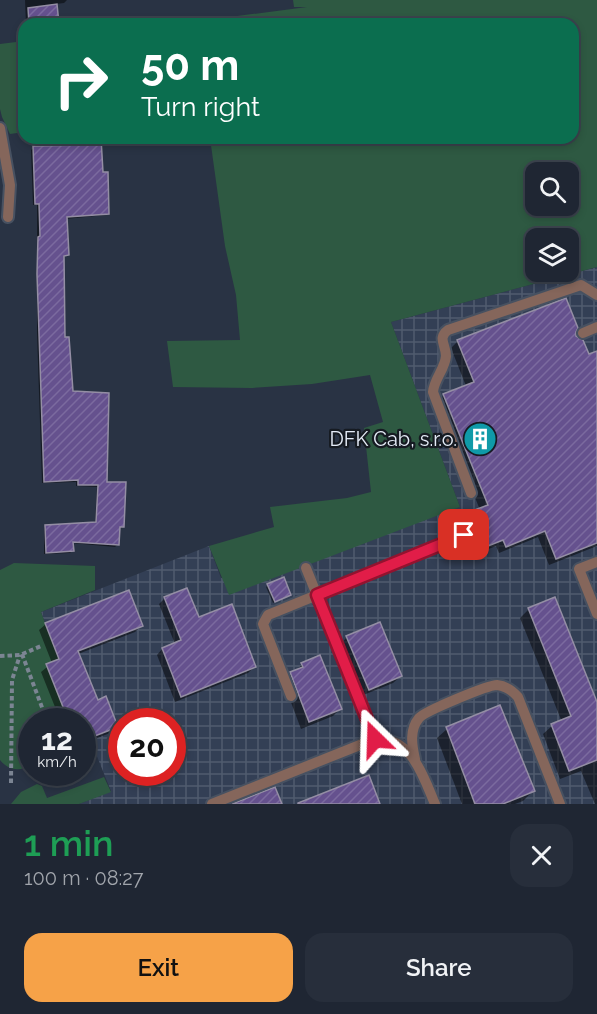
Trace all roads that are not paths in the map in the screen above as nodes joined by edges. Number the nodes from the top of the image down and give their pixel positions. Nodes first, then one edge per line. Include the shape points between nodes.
1 (0, 128) edge
2 (8, 217) dead end
3 (597, 295) edge
4 (597, 327) edge
5 (583, 333) dead end
6 (471, 493) dead end
7 (464, 535) dead end
8 (597, 562) edge
9 (306, 568) dead end
10 (317, 595) junction
11 (597, 614) edge
12 (291, 696) dead end
13 (375, 739) junction
14 (415, 759) junction
15 (212, 804) edge
16 (435, 804) edge
17 (560, 804) edge

1 - 2 lane via 10,185
3 - 6 lane via 581,285 443,334 446,357 434,392
4 - 5 lane
7 - 10 lane
8 - 11 lane via 579,569
9 - 10 lane
10 - 12 lane via 268,615 264,624
10 - 13 lane
13 - 14 lane via 392,741
13 - 15 lane
14 - 16 lane
14 - 17 lane via 412,736 420,717 490,686 508,688 518,697

